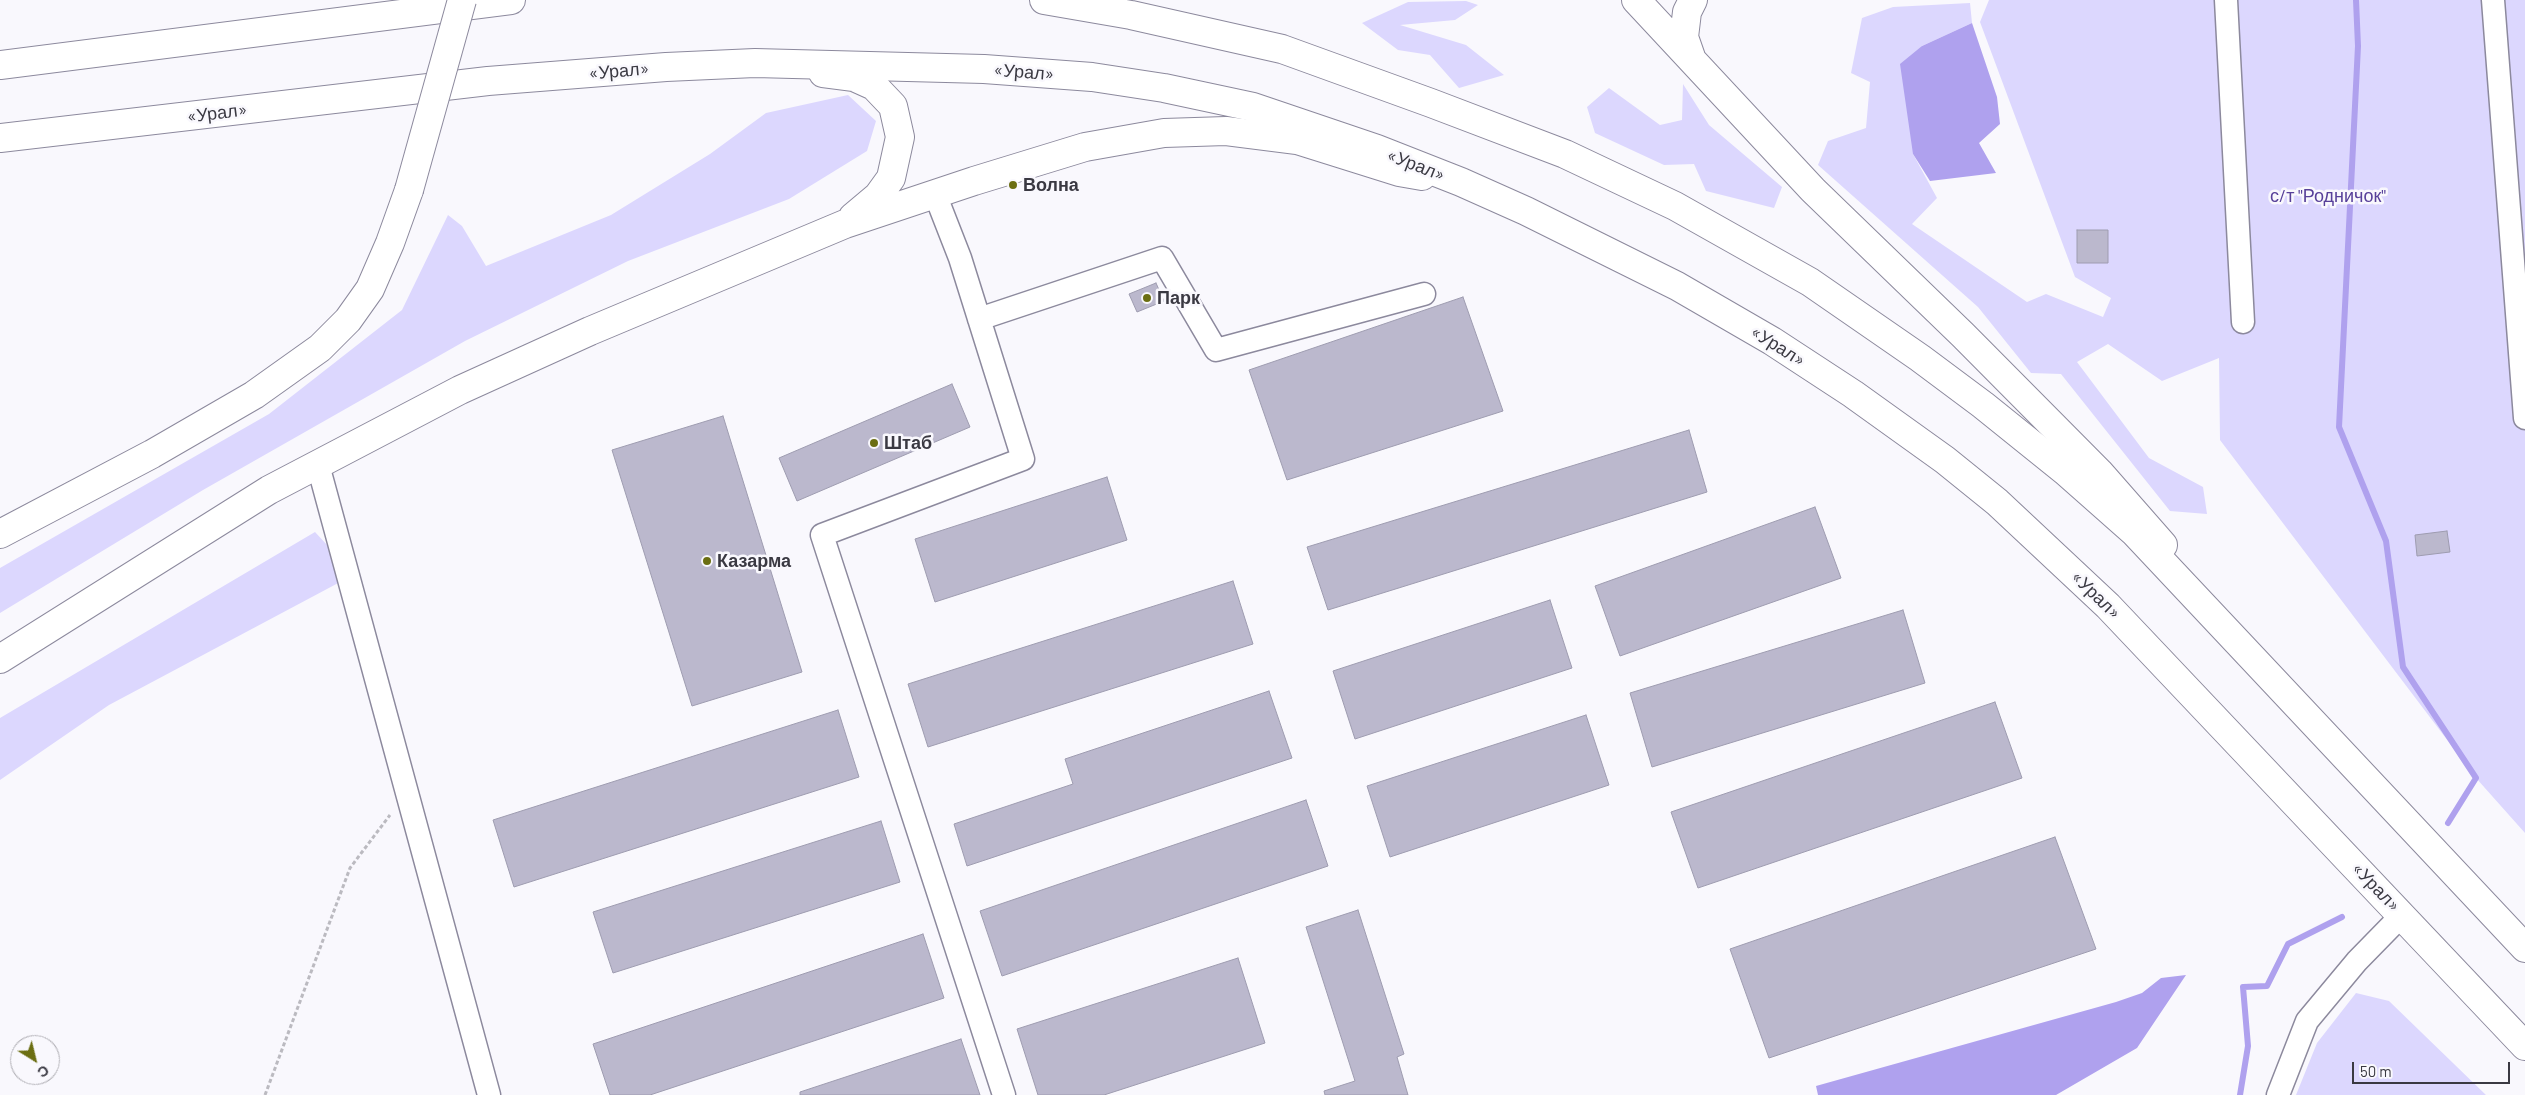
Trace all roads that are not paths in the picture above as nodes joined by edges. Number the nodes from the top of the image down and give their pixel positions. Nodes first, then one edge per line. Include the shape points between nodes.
1 (462, 0) edge
2 (511, 0) edge
3 (1044, 0) edge
4 (1636, 0) edge
5 (1693, 0) edge
6 (2226, 0) edge
7 (2493, 0) edge
8 (1693, 61) junction
9 (754, 63) junction
10 (0, 65) edge
11 (0, 138) edge
12 (1461, 182) junction
13 (935, 194) junction
14 (845, 224) junction
15 (1424, 294) dead end
16 (979, 319) junction
17 (2243, 322) dead end
18 (2525, 418) edge
19 (318, 465) junction
20 (0, 534) edge
21 (2227, 630) junction
22 (0, 659) edge
23 (2402, 915) junction
24 (2525, 948) edge
25 (2525, 1046) edge
26 (489, 1095) edge
27 (1004, 1095) edge
28 (2278, 1095) edge

1 - 20 main road, bridge via 409,190 370,289 348,320 320,348 254,395 152,454
2 - 10 main road
3 - 21 main road via 1131,14 1282,49 1565,154 1675,206 1810,282 1983,405 2134,532
4 - 8 main road
5 - 8 main road via 1687,12 1684,36
6 - 17 lane
7 - 18 lane
8 - 21 main road via 1813,190 2099,472 2170,554
9 - 11 main road, «Урал» via 488,81
9 - 12 main road, «Урал» via 984,69 1092,77 1164,88 1253,107 1377,149
9 - 14 main road via 854,77 874,86 893,106 900,137 891,178 878,196
12 - 13 main road via 1399,172 1297,140 1226,131 1164,133 1086,147
12 - 23 main road, «Урал» via 1677,286 1845,388 1945,460 1997,502 2108,606
13 - 14 main road
13 - 16 lane
14 - 19 main road via 590,331 460,390
15 - 16 lane via 1216,350 1162,258
16 - 27 lane via 1023,459 822,535
19 - 22 main road via 269,490
19 - 26 lane
21 - 24 main road
23 - 25 main road, «Урал»
23 - 28 lane via 2357,961 2307,1022

